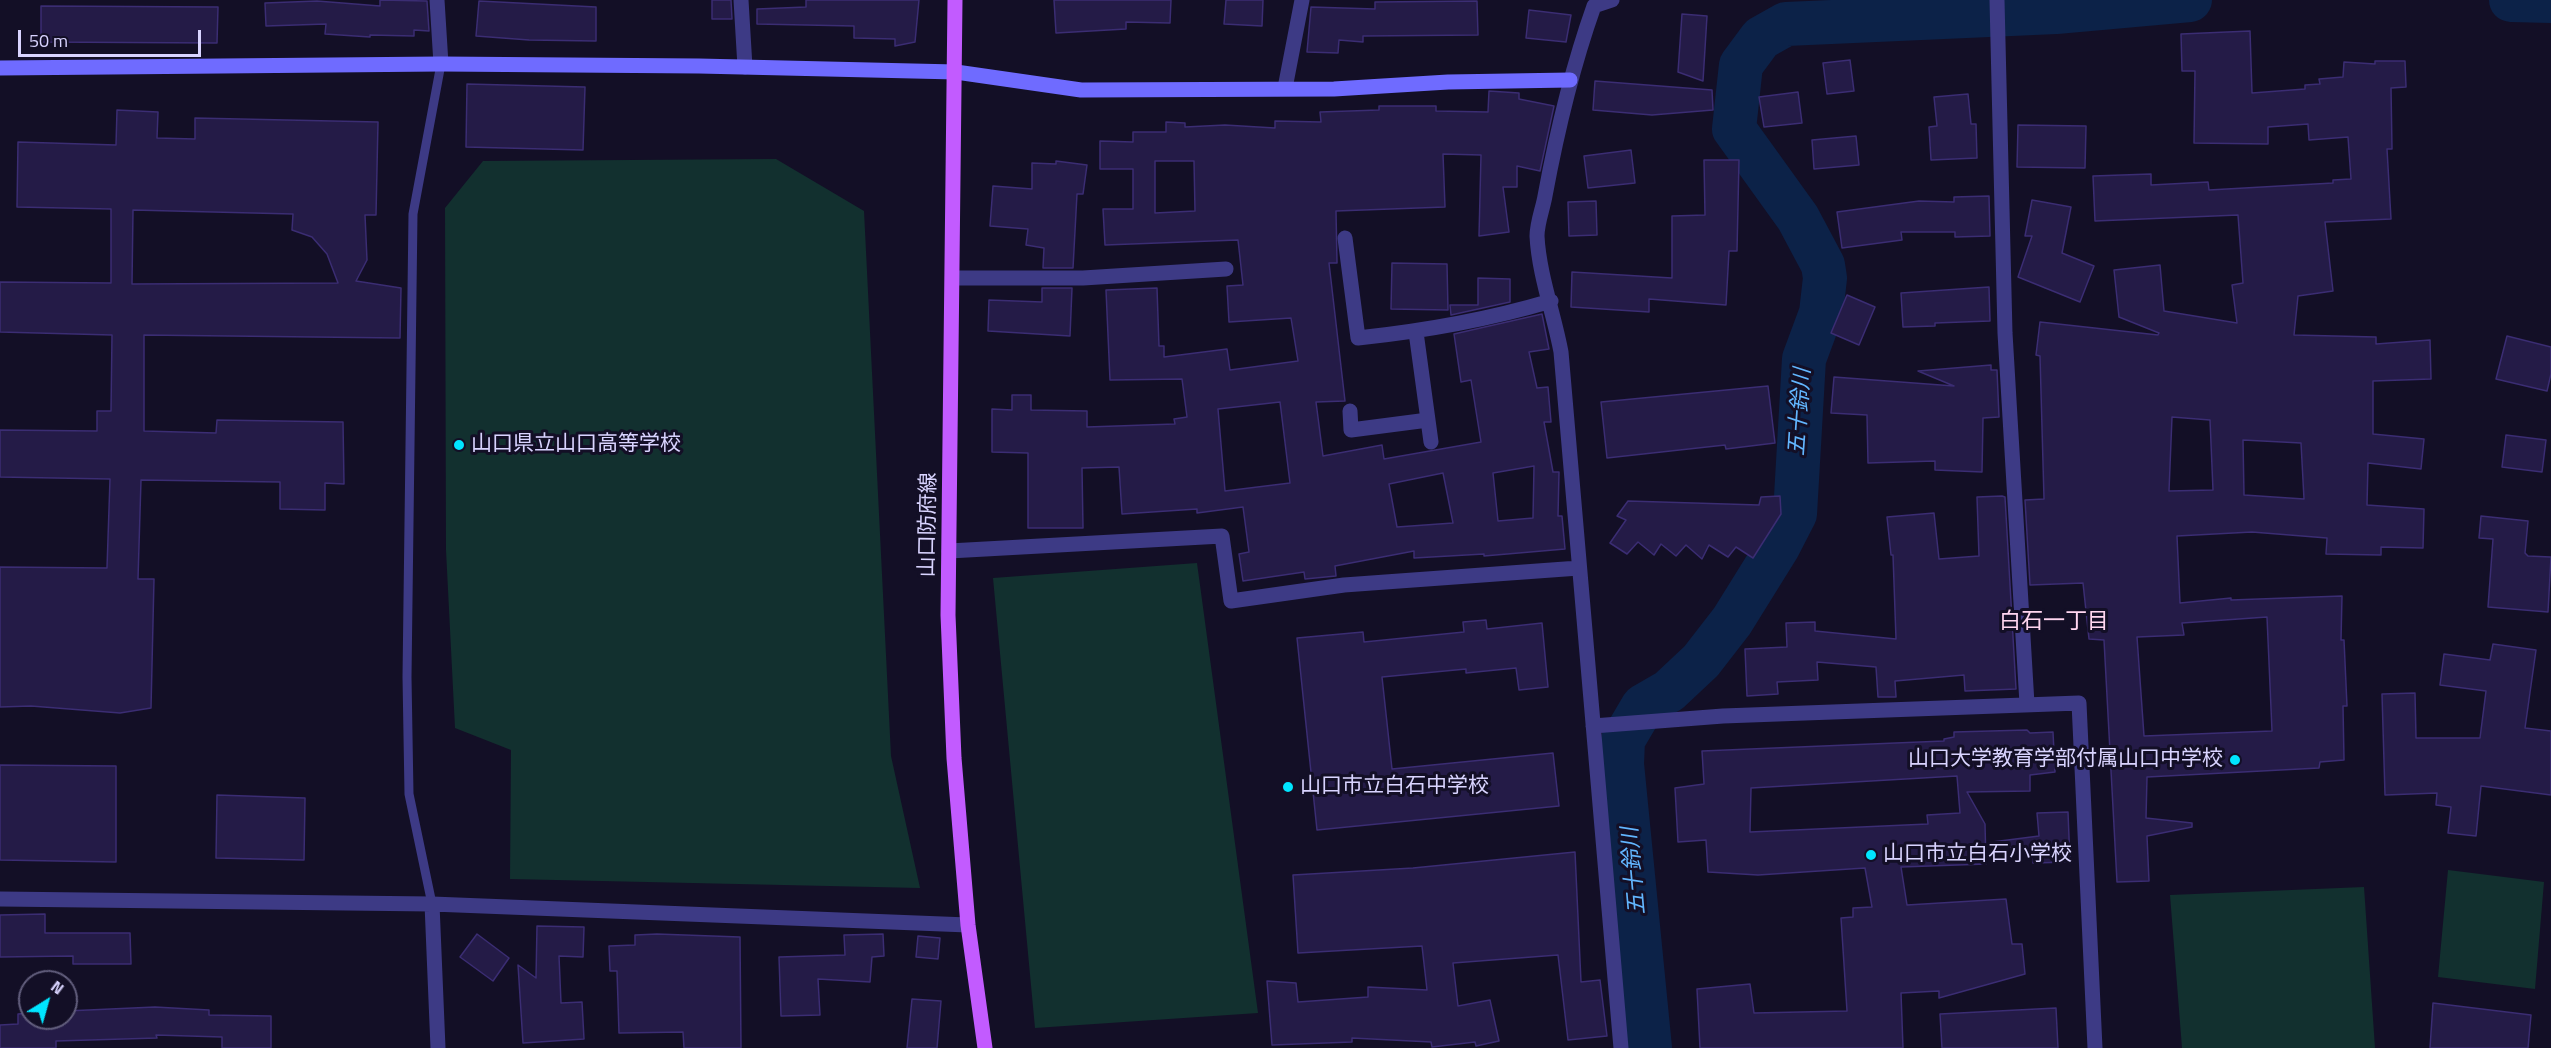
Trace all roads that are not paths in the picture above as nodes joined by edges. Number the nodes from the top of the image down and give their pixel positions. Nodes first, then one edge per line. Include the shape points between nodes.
1 (437, 0) edge
2 (741, 0) edge
3 (955, 0) edge
4 (1302, 0) edge
5 (1612, 0) edge
6 (1595, 3) edge
7 (1997, 4) edge
8 (441, 64) junction
9 (745, 67) junction
10 (0, 68) edge
11 (956, 72) junction
12 (1570, 80) junction
13 (1285, 88) junction
14 (1345, 238) dead end
15 (1226, 269) dead end
16 (953, 278) junction
17 (1551, 301) junction
18 (1416, 332) junction
19 (1350, 411) dead end
20 (1428, 420) junction
21 (1431, 442) dead end
22 (949, 551) junction
23 (1579, 568) junction
24 (2027, 704) junction
25 (1593, 726) junction
26 (0, 899) edge
27 (432, 904) junction
28 (968, 925) junction
29 (438, 1048) edge
30 (985, 1048) edge
31 (1621, 1048) edge
32 (2095, 1048) edge

1 - 8 street
2 - 9 street
3 - 11 main road, 山口防府線
4 - 13 street
5 - 6 street
6 - 12 street
7 - 24 street via 2005,333
8 - 9 street
8 - 10 street
8 - 27 lane via 413,214 408,630 409,794
9 - 11 street
11 - 13 street via 1081,90
11 - 16 main road, 山口防府線
12 - 13 street
12 - 17 street via 1550,159 1537,234
14 - 18 street via 1358,338
15 - 16 street via 1083,278
16 - 22 main road, 山口防府線
17 - 18 street via 1491,319
17 - 23 street via 1561,352
18 - 20 street
19 - 20 street via 1351,430
20 - 21 street
22 - 23 street via 1221,536 1231,601 1344,585
22 - 28 main road, 山口防府線 via 954,758
23 - 25 street
24 - 25 street via 1661,719
24 - 32 street via 2079,703
25 - 31 street
26 - 27 street
27 - 28 street
27 - 29 street
28 - 30 main road, 山口防府線

